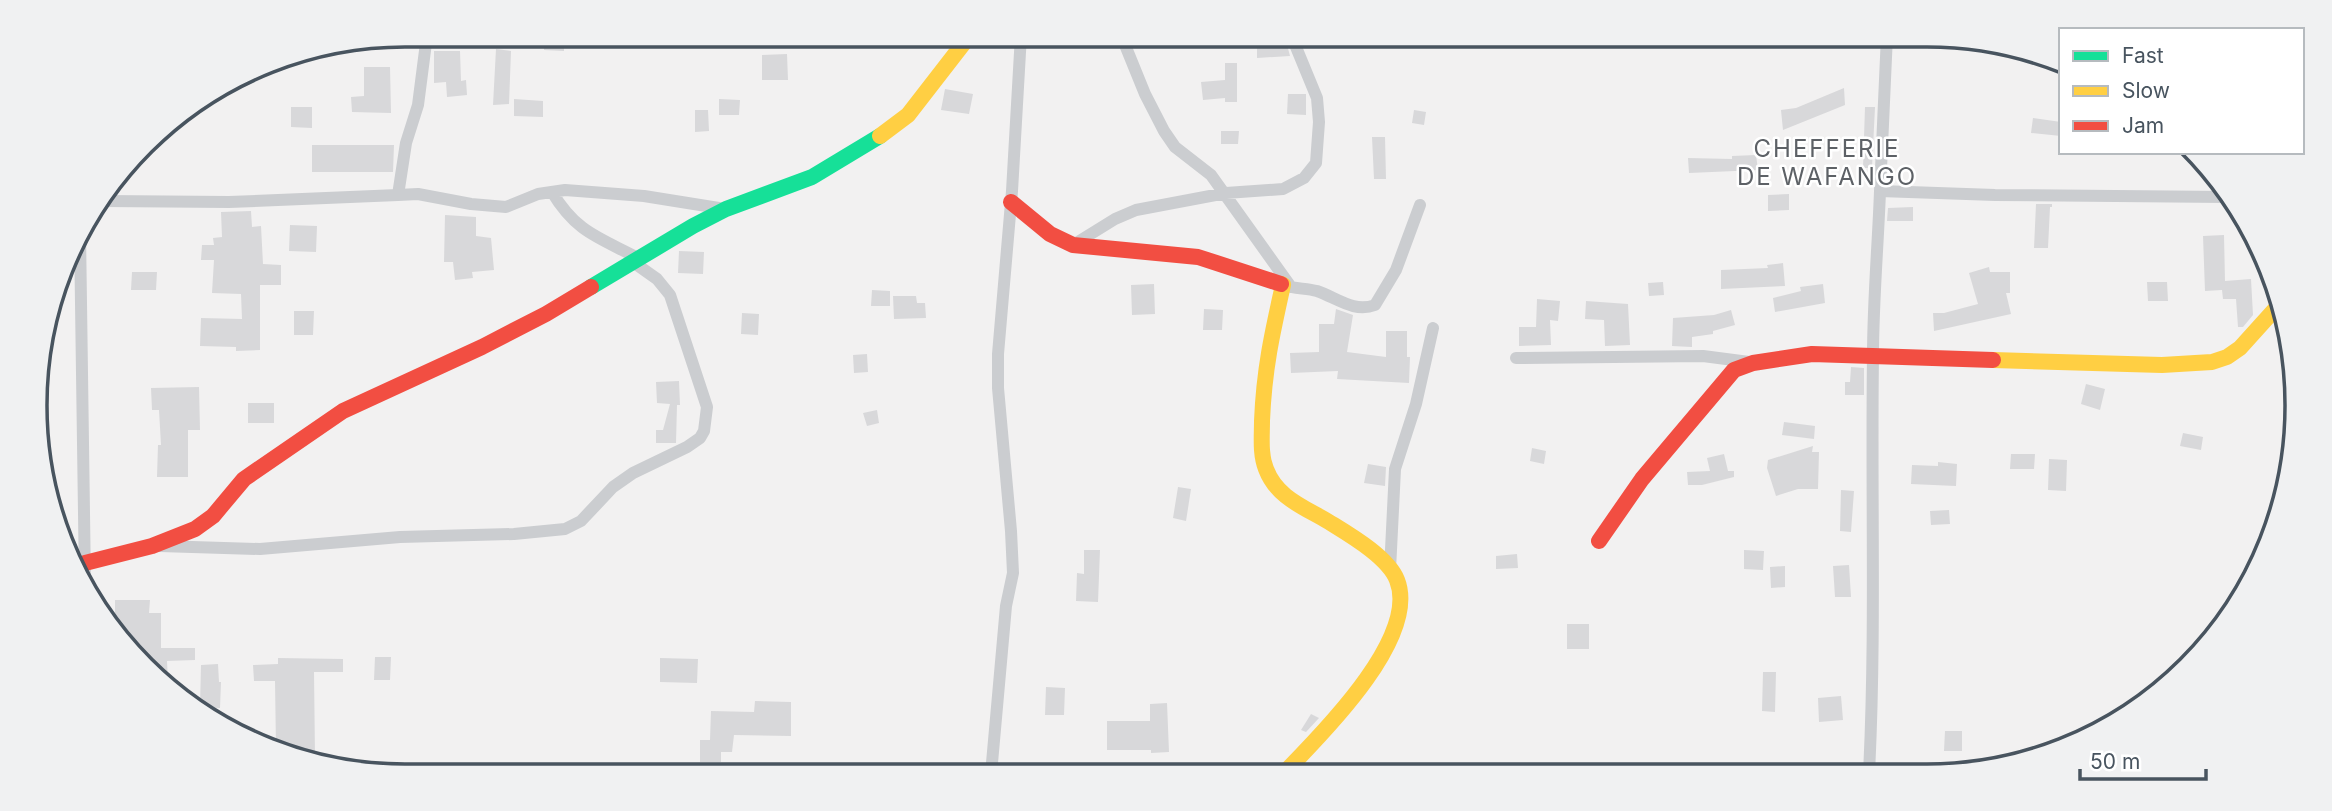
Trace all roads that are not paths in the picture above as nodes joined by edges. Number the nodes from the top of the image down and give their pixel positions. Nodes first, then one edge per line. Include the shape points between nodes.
1 (425, 47) edge
2 (961, 47) edge
3 (1020, 47) edge
4 (1126, 47) edge
5 (1296, 47) edge
6 (1886, 47) edge
7 (1880, 191) junction
8 (552, 192) junction
9 (1226, 193) junction
10 (398, 195) junction
11 (2218, 197) edge
12 (111, 201) edge
13 (1011, 202) junction
14 (1420, 205) dead end
15 (726, 209) junction
16 (1073, 245) junction
17 (80, 256) edge
18 (635, 260) junction
19 (1287, 286) junction
20 (2273, 312) edge
21 (1433, 328) dead end
22 (1872, 355) junction
23 (1516, 358) dead end
24 (1753, 363) junction
25 (1599, 541) dead end
26 (152, 546) junction
27 (84, 564) edge
28 (1390, 570) junction
29 (88, 572) edge
30 (992, 764) edge
31 (1293, 764) edge
32 (1869, 764) edge

1 - 10 street
2 - 15 street via 908,115 875,139 812,177
3 - 13 street
4 - 9 street via 1164,131 1175,147 1212,175
5 - 9 street via 1317,98 1316,163 1304,178 1283,189
6 - 7 street
7 - 11 street
7 - 22 street
8 - 10 street via 506,207
8 - 15 street via 644,196
8 - 18 street via 573,222
9 - 16 street via 1136,210
9 - 19 street
10 - 12 street
13 - 16 street via 1050,234
13 - 30 street via 998,388 1013,573
14 - 19 street via 1396,270 1375,305 1354,307 1316,291
15 - 18 street
16 - 19 street via 1198,257
17 - 27 street
18 - 26 street via 546,314 343,411 262,464 195,529
18 - 26 street via 670,295 707,407 704,431 687,447 613,487 581,521 565,529 514,534 400,537 260,549
19 - 28 street via 1263,384 1262,453 1267,471 1287,501 1359,542
20 - 22 street via 2240,347 2220,360 2162,365
21 - 28 street via 1395,469
22 - 24 street via 1812,354
22 - 32 street
23 - 24 street via 1703,356
24 - 25 street via 1723,380 1642,479
26 - 29 street
28 - 31 street via 1401,592 1392,637 1366,681

